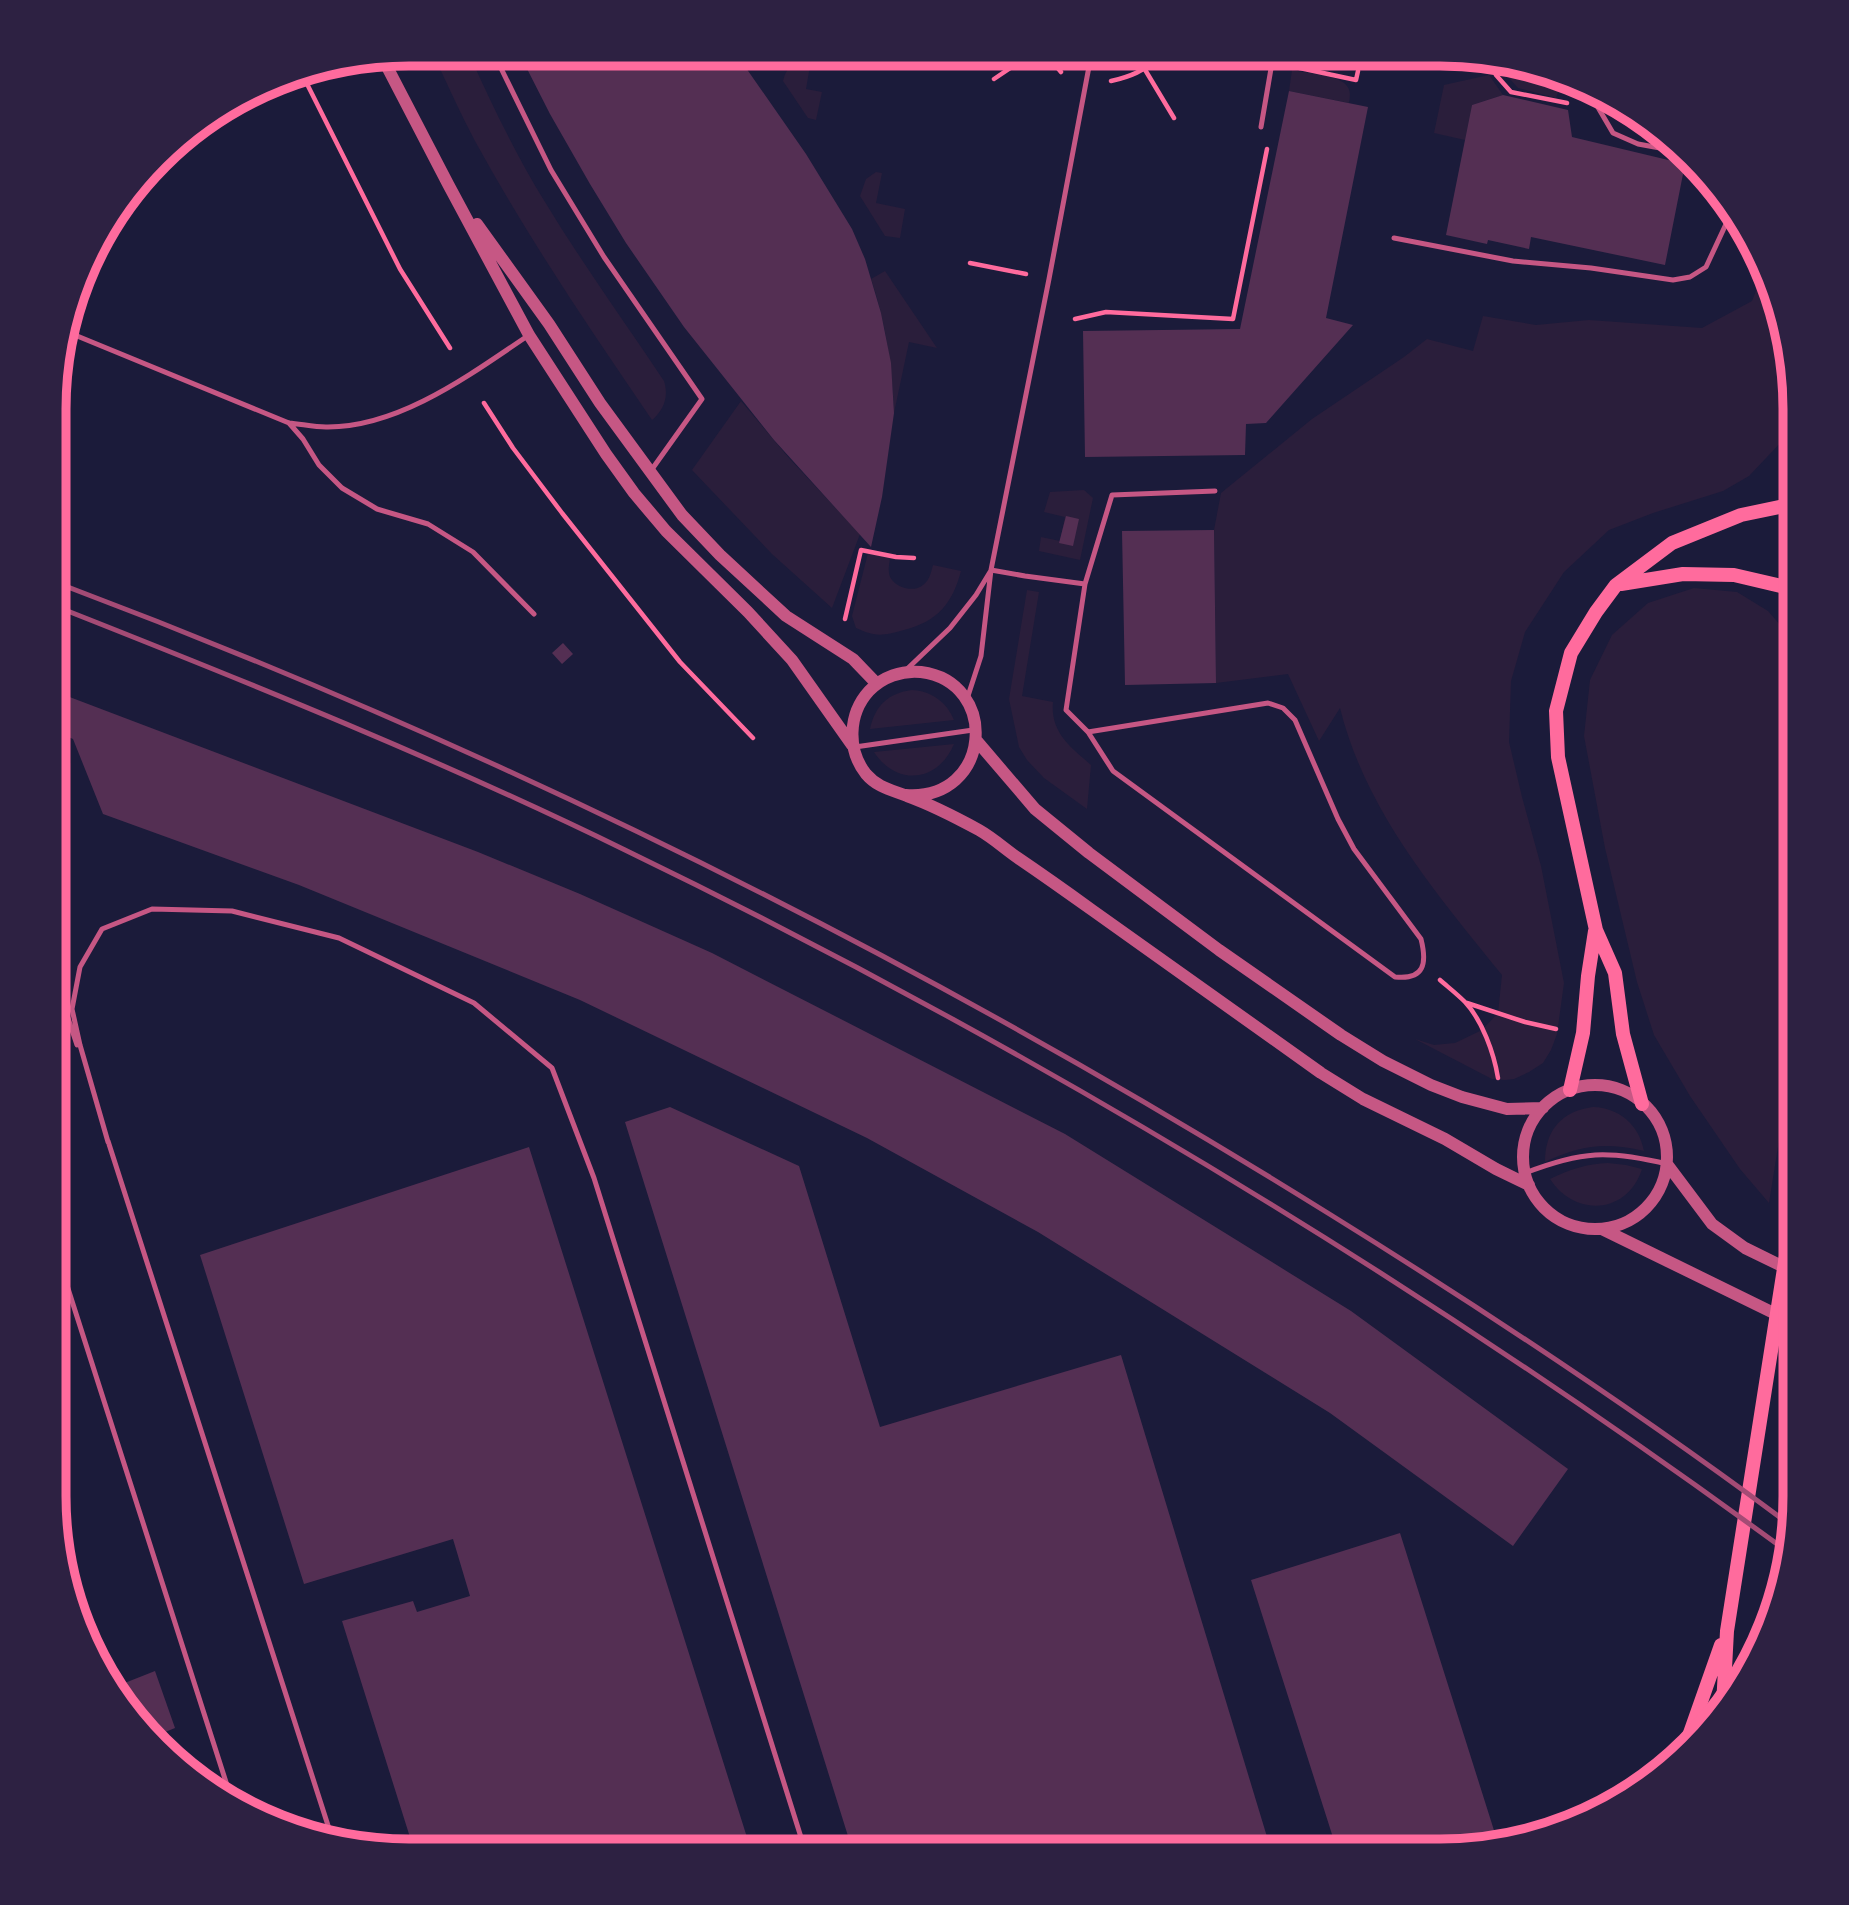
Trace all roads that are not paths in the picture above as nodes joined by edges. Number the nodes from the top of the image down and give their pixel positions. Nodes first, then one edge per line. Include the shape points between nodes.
1 (500, 66) edge
2 (1089, 66) edge
3 (1271, 66) edge
4 (387, 67) edge
5 (1596, 105) edge
6 (1261, 127) dead end
7 (1662, 148) edge
8 (448, 184) junction
9 (1726, 221) edge
10 (1394, 238) dead end
11 (75, 335) edge
12 (529, 335) junction
13 (289, 423) junction
14 (650, 472) junction
15 (1215, 491) dead end
16 (1783, 506) edge
17 (991, 570) junction
18 (1085, 584) junction
19 (1616, 585) junction
20 (1783, 585) edge
21 (534, 614) dead end
22 (903, 673) junction
23 (877, 684) junction
24 (967, 701) junction
25 (1088, 732) junction
26 (976, 734) junction
27 (853, 747) junction
28 (906, 795) junction
29 (1595, 930) junction
30 (66, 1013) edge
31 (1570, 1090) junction
32 (1642, 1104) junction
33 (1543, 1108) junction
34 (108, 1142) junction
35 (1667, 1164) junction
36 (1527, 1179) junction
37 (1602, 1229) junction
38 (1783, 1267) edge
39 (1783, 1275) edge
40 (66, 1282) edge
41 (1783, 1318) edge
42 (1727, 1630) junction
43 (1724, 1687) edge
44 (1692, 1727) edge
45 (227, 1786) edge
46 (329, 1829) edge
47 (802, 1839) edge

1 - 14 lane via 551,170 604,257 702,399
2 - 17 lane
3 - 6 lane
4 - 8 street
5 - 7 lane via 1613,133
8 - 12 street
8 - 14 street
9 - 10 lane via 1706,267 1673,280 1513,261
11 - 13 lane
12 - 13 lane via 430,399 398,413 326,428
12 - 27 street via 634,493 792,660
13 - 21 lane via 342,488 377,509 428,524 472,552
14 - 23 street via 720,555 786,616 853,659
15 - 18 lane via 1112,495
16 - 19 main road via 1741,515 1672,543
17 - 18 lane
17 - 22 lane via 950,628
17 - 24 lane via 981,656
18 - 25 lane via 1066,710
19 - 20 main road via 1683,574 1734,575
19 - 29 main road via 1571,653 1556,711 1558,757
22 - 23 street
22 - 24 street via 934,675 953,685
23 - 27 street via 854,717
24 - 26 street
25 - 25 lane via 1113,771 1395,977 1419,973 1425,955 1421,939 1354,849 1295,720 1283,708 1268,703
26 - 27 lane
26 - 28 street via 971,759 953,783 935,793
26 - 33 street via 1035,808 1078,844 1341,1035 1383,1061 1462,1097 1507,1109
27 - 28 street via 872,779 887,790
28 - 36 street via 980,831 1363,1099 1496,1169
29 - 31 main road via 1583,1033
29 - 32 main road via 1615,973 1623,1034
30 - 34 lane
31 - 32 street via 1616,1088
31 - 33 street
32 - 35 street via 1662,1132
33 - 36 street via 1528,1131 1523,1159
34 - 46 lane
34 - 47 lane via 72,1009 80,967 102,929 152,909 232,911 339,939 474,1003 552,1068 594,1178
35 - 36 lane via 1594,1154 1565,1158
35 - 37 street via 1660,1189 1645,1209 1625,1223
35 - 38 street via 1712,1224 1745,1248
36 - 37 street via 1541,1204 1558,1219
37 - 41 street
39 - 42 main road
40 - 45 lane
42 - 43 main road
42 - 44 main road

